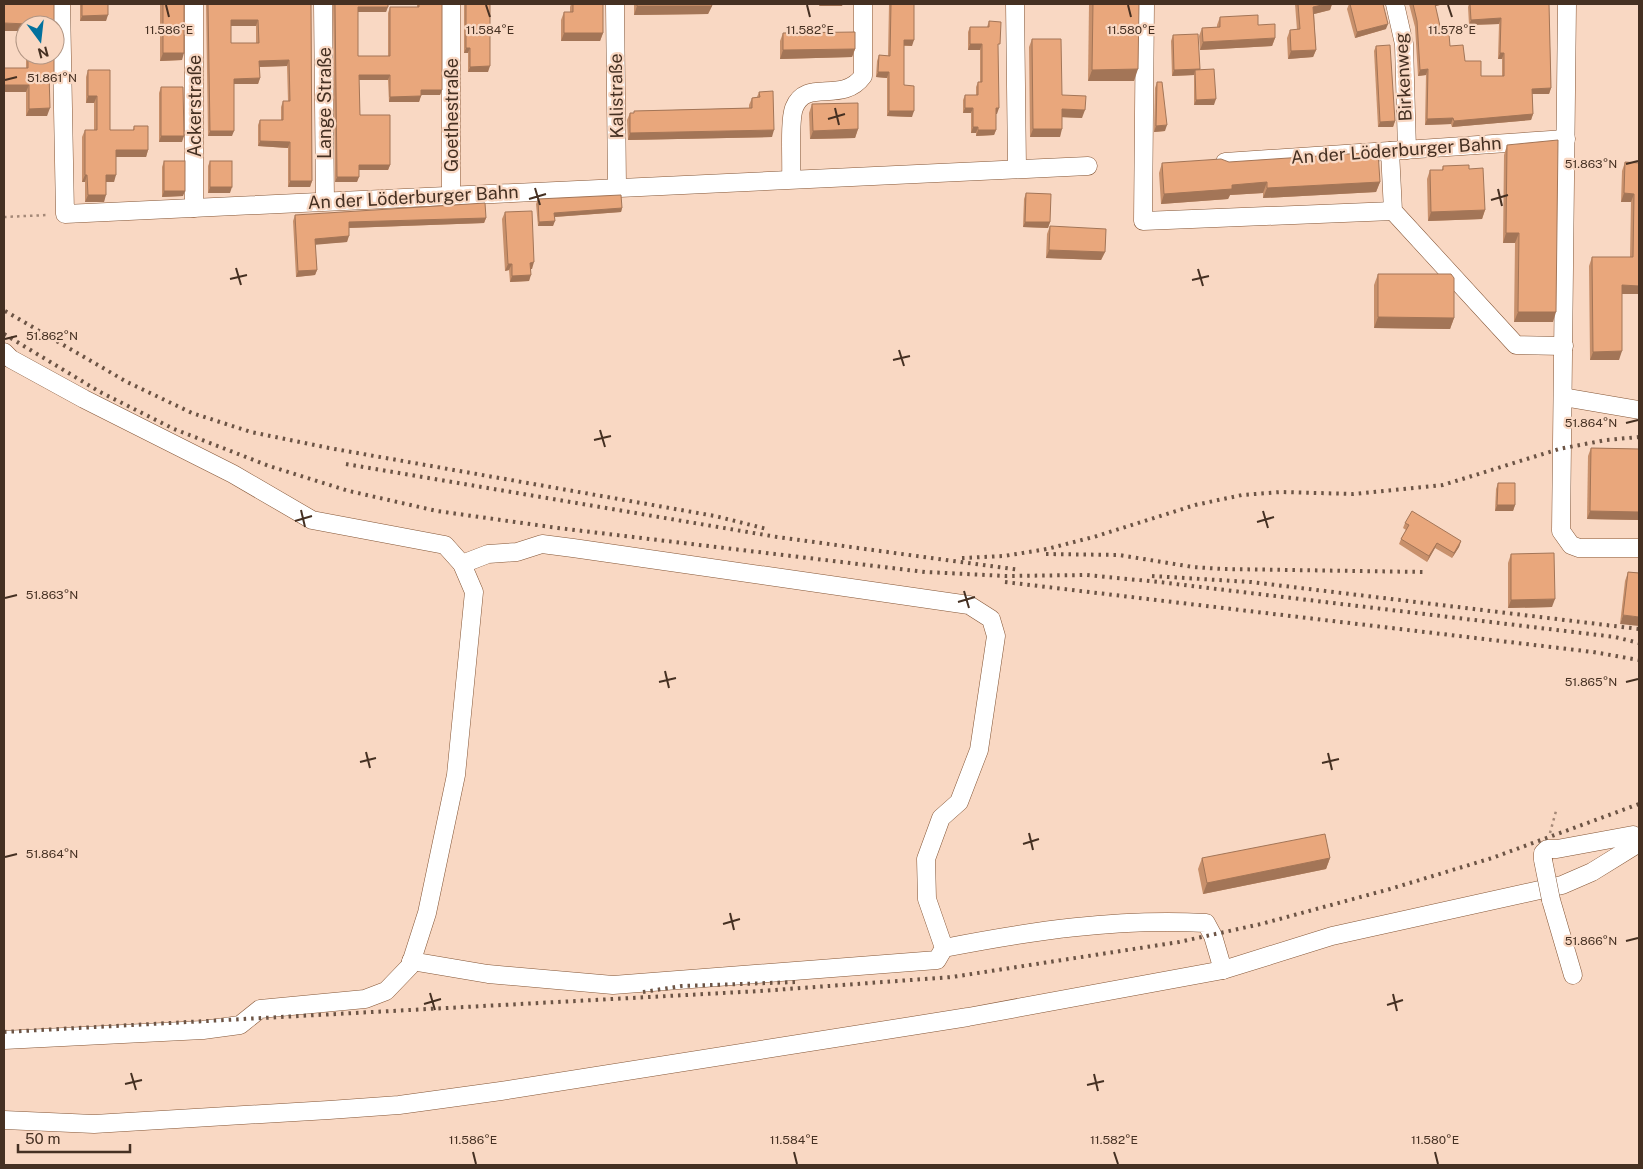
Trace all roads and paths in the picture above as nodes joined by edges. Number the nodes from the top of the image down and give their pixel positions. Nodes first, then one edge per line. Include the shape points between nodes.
1 (61, 4) edge
2 (194, 4) edge
3 (324, 4) edge
4 (451, 4) edge
5 (615, 4) edge
6 (863, 4) edge
7 (1015, 4) edge
8 (1145, 4) edge
9 (1395, 4) edge
10 (1567, 4) edge
11 (1566, 139) junction
12 (1399, 150) junction
13 (1225, 162) edge
14 (1088, 166) dead end
15 (1017, 168) junction
16 (791, 179) junction
17 (617, 187) junction
18 (451, 195) junction
19 (325, 201) junction
20 (194, 208) junction
21 (1393, 211) junction
22 (65, 214) junction
23 (4, 216) edge
24 (1564, 346) junction
25 (4, 352) edge
26 (1563, 397) junction
27 (1639, 410) edge
28 (1639, 548) edge
29 (462, 564) junction
30 (1556, 811) dead end
31 (1639, 842) edge
32 (1545, 854) junction
33 (944, 948) junction
34 (411, 961) junction
35 (1223, 970) junction
36 (1573, 975) dead end
37 (4, 1040) edge
38 (4, 1120) edge

1 - 22 street
2 - 20 street, Ackerstraße
3 - 19 street, Lange Straße
4 - 18 street, Goethestraße
5 - 17 street, Kalistraße
6 - 16 street via 863,76 856,85 843,91 810,92 799,99 793,110
7 - 15 street
8 - 21 street via 1143,221
9 - 12 street, Birkenweg via 1404,44
10 - 11 street
11 - 12 street, An der Löderburger Bahn
11 - 24 street
12 - 13 street, An der Löderburger Bahn
12 - 21 street, Birkenweg
14 - 15 street, An der Löderburger Bahn
15 - 16 street, An der Löderburger Bahn
16 - 17 street, An der Löderburger Bahn
17 - 18 street, An der Löderburger Bahn
18 - 19 street, An der Löderburger Bahn
19 - 20 street, An der Löderburger Bahn
20 - 22 street, An der Löderburger Bahn
21 - 24 street via 1516,345
22 - 23 path
24 - 26 street
25 - 29 street via 84,399 232,474 312,520 445,545
26 - 27 street
26 - 28 street via 1561,531 1564,538 1579,548
29 - 33 street via 488,554 516,552 542,544 969,605 991,619 996,636 979,750 959,802 941,818 926,859 928,899
29 - 34 street via 474,592 456,775 427,913
30 - 32 path
31 - 32 street via 1633,835
31 - 35 street via 1592,872 1562,884 1332,936
32 - 36 street, bridge via 1551,900
33 - 34 street via 937,960 613,985 488,974
33 - 35 street via 1084,925 1206,924
34 - 37 street via 386,991 365,999 260,1010 240,1025 203,1030
35 - 38 street via 958,1018 399,1105 94,1124

